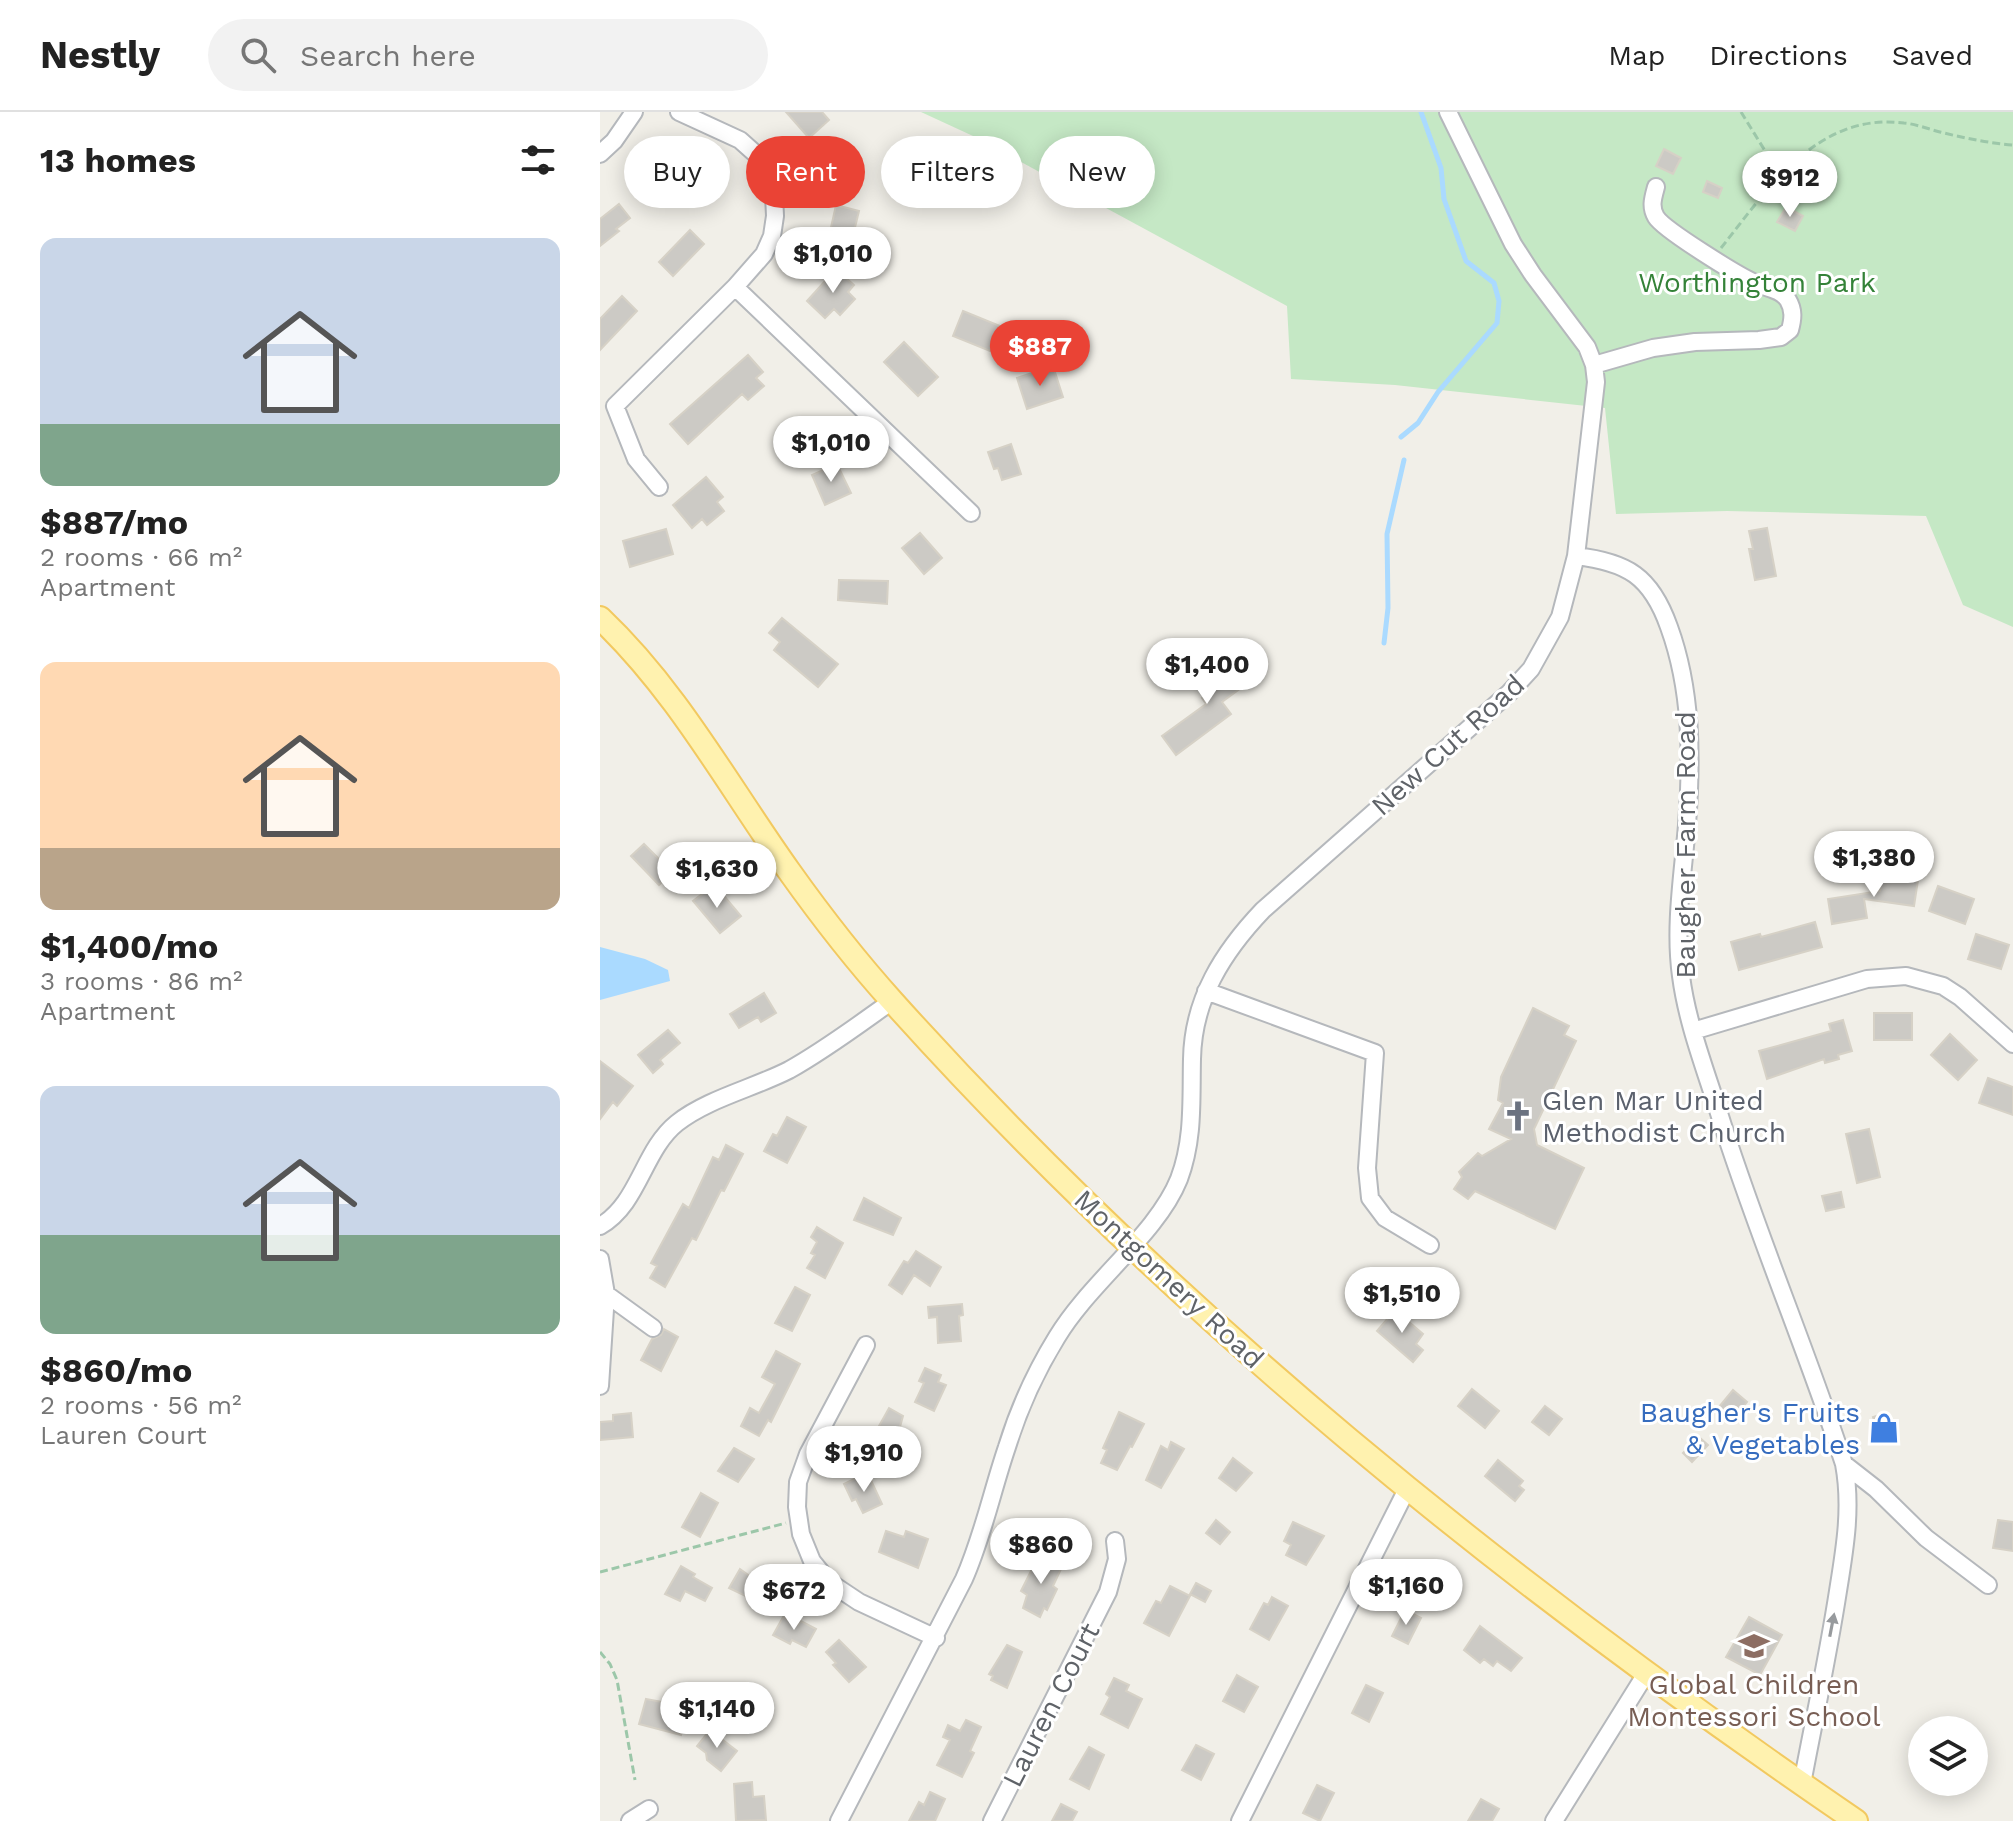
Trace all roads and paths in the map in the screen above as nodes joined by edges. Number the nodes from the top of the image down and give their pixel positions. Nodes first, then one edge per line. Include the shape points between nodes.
1 (634, 112) edge
2 (679, 112) edge
3 (1448, 112) edge
4 (1741, 112) edge
5 (2013, 145) edge
6 (600, 154) edge
7 (1780, 175) junction
8 (1656, 187) dead end
9 (1714, 258) junction
10 (735, 287) junction
11 (1594, 365) junction
12 (659, 487) dead end
13 (971, 513) dead end
14 (1576, 556) junction
15 (600, 618) edge
16 (1206, 991) junction
17 (892, 1001) junction
18 (1693, 1031) junction
19 (2013, 1044) edge
20 (600, 1226) edge
21 (1430, 1245) dead end
22 (1130, 1248) junction
23 (600, 1259) edge
24 (606, 1294) junction
25 (653, 1328) dead end
26 (866, 1345) dead end
27 (600, 1386) edge
28 (1844, 1464) junction
29 (1407, 1489) junction
30 (798, 1519) junction
31 (1115, 1541) dead end
32 (600, 1572) edge
33 (1988, 1585) dead end
34 (936, 1638) junction
35 (600, 1652) edge
36 (1647, 1672) junction
37 (635, 1780) dead end
38 (1802, 1784) junction
39 (649, 1809) dead end
40 (630, 1821) edge
41 (839, 1821) edge
42 (992, 1821) edge
43 (1240, 1821) edge
44 (1554, 1821) edge
45 (1856, 1821) edge

1 - 6 street
2 - 10 street via 740,140 758,156 768,176 774,195 772,236 764,254
3 - 11 street via 1513,244 1587,347
4 - 7 path
5 - 7 path via 1877,121 1830,134
7 - 9 path
8 - 9 street via 1652,203 1657,218
9 - 11 street via 1781,293 1792,311 1790,330 1759,340 1653,348
10 - 12 street via 615,406 636,459
10 - 13 street
11 - 14 street, New Cut Road
14 - 16 street, New Cut Road via 1560,617 1531,669 1263,910 1236,938
14 - 18 street, Baugher Farm Road via 1622,565 1640,578 1655,596 1680,660 1690,765 1678,936
15 - 17 main road, Montgomery Road via 656,678 787,868
16 - 21 street via 1375,1053 1367,1168 1370,1198 1385,1218
16 - 22 street, New Cut Road via 1192,1055 1189,1145 1161,1211
17 - 20 street via 791,1069 673,1126 628,1198
17 - 22 main road, Montgomery Road
18 - 19 street via 1867,979 1906,976 1943,986
18 - 28 street, Baugher Farm Road
22 - 29 main road, Montgomery Road
22 - 34 street, New Cut Road via 1085,1296 1039,1369 1007,1447 980,1543
23 - 24 street
24 - 25 street
24 - 27 street
26 - 30 street via 808,1454 798,1482
28 - 33 street
38 -> 28 street, Baugher Farm Road via 1850,1501
29 - 36 main road, Montgomery Road
29 - 43 street
30 - 32 path
30 - 34 street via 812,1561 829,1582
31 - 42 street, Lauren Court via 1117,1559 1108,1592
34 - 41 street, New Cut Road
35 - 37 path via 617,1680
36 - 38 main road, Montgomery Road
36 - 44 street
38 - 45 main road, Montgomery Road
39 - 40 street

